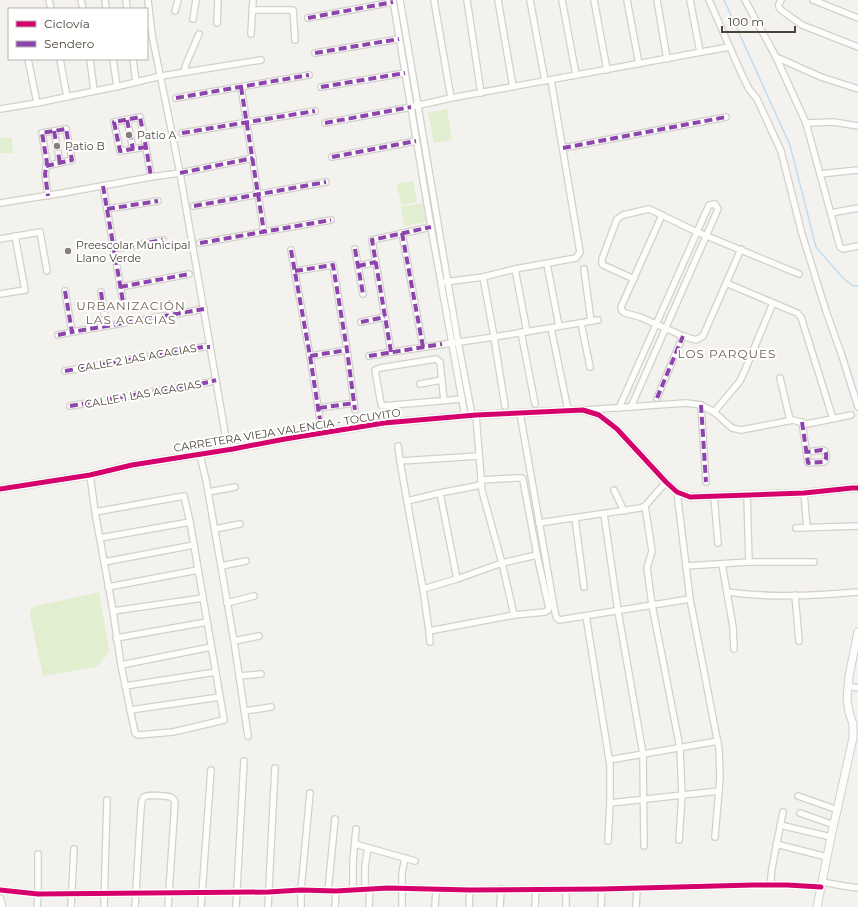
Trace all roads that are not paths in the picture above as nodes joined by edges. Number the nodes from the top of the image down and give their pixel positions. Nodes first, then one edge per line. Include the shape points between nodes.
1 (148, 0) edge
2 (178, 0) edge
3 (196, 0) edge
4 (218, 0) edge
5 (253, 0) edge
6 (400, 0) edge
7 (434, 0) edge
8 (467, 0) edge
9 (498, 0) edge
10 (530, 0) edge
11 (562, 0) edge
12 (594, 0) edge
13 (627, 0) edge
14 (658, 0) edge
15 (690, 0) edge
16 (709, 0) edge
17 (745, 0) edge
18 (781, 0) edge
19 (813, 0) edge
20 (393, 1) edge
21 (252, 10) junction
22 (175, 11) dead end
23 (308, 18) dead end
24 (858, 18) edge
25 (193, 19) dead end
26 (217, 23) dead end
27 (199, 34) dead end
28 (251, 34) dead end
29 (399, 38) junction
30 (295, 40) dead end
31 (729, 47) junction
32 (858, 48) edge
33 (700, 52) junction
34 (315, 53) dead end
35 (776, 57) junction
36 (667, 59) junction
37 (28, 60) edge
38 (60, 60) edge
39 (90, 60) edge
40 (113, 60) edge
41 (133, 60) edge
42 (261, 60) dead end
43 (639, 64) junction
44 (607, 70) junction
45 (184, 72) junction
46 (405, 73) junction
47 (309, 75) dead end
48 (576, 75) junction
49 (161, 76) junction
50 (551, 80) junction
51 (544, 81) junction
52 (136, 82) junction
53 (117, 87) junction
54 (241, 87) junction
55 (322, 87) dead end
56 (513, 87) junction
57 (858, 89) edge
58 (94, 91) junction
59 (481, 93) junction
60 (68, 97) junction
61 (176, 98) dead end
62 (451, 98) junction
63 (37, 103) junction
64 (418, 105) junction
65 (411, 107) junction
66 (0, 109) edge
67 (315, 111) dead end
68 (726, 118) dead end
69 (127, 120) junction
70 (247, 122) junction
71 (325, 123) dead end
72 (806, 123) junction
73 (858, 126) edge
74 (54, 131) junction
75 (182, 133) dead end
76 (416, 141) junction
77 (146, 147) junction
78 (563, 148) junction
79 (133, 149) junction
80 (332, 157) dead end
81 (253, 158) junction
82 (60, 163) junction
83 (46, 166) junction
84 (858, 170) edge
85 (180, 173) junction
86 (820, 174) junction
87 (151, 177) junction
88 (326, 182) dead end
89 (103, 186) junction
90 (258, 195) junction
91 (48, 196) junction
92 (158, 201) dead end
93 (0, 203) edge
94 (194, 206) dead end
95 (858, 208) edge
96 (107, 210) junction
97 (831, 213) junction
98 (662, 215) junction
99 (330, 220) dead end
100 (431, 227) junction
101 (264, 232) junction
102 (697, 232) junction
103 (402, 233) junction
104 (15, 236) junction
105 (706, 236) junction
106 (0, 239) edge
107 (163, 240) dead end
108 (200, 243) dead end
109 (858, 246) edge
110 (114, 249) junction
111 (355, 249) dead end
112 (291, 250) dead end
113 (740, 250) junction
114 (376, 262) junction
115 (548, 264) junction
116 (358, 266) junction
117 (516, 269) junction
118 (584, 269) dead end
119 (47, 271) dead end
120 (295, 271) junction
121 (189, 274) dead end
122 (799, 274) dead end
123 (483, 277) junction
124 (634, 279) junction
125 (448, 282) junction
126 (441, 283) junction
127 (726, 283) junction
128 (120, 287) junction
129 (65, 291) dead end
130 (101, 292) dead end
131 (0, 294) edge
132 (363, 294) dead end
133 (123, 302) dead end
134 (773, 303) junction
135 (204, 310) junction
136 (386, 318) junction
137 (598, 320) dead end
138 (591, 321) junction
139 (360, 322) dead end
140 (581, 323) junction
141 (656, 324) junction
142 (106, 326) junction
143 (559, 326) junction
144 (551, 328) junction
145 (666, 328) junction
146 (72, 332) junction
147 (524, 332) junction
148 (58, 335) dead end
149 (683, 336) junction
150 (494, 337) junction
151 (458, 342) junction
152 (452, 343) junction
153 (210, 347) junction
154 (423, 347) junction
155 (347, 350) junction
156 (391, 352) junction
157 (310, 356) junction
158 (369, 356) dead end
159 (590, 367) dead end
160 (65, 371) dead end
161 (780, 378) dead end
162 (216, 380) junction
163 (442, 380) junction
164 (420, 384) dead end
165 (657, 398) dead end
166 (462, 399) junction
167 (444, 401) junction
168 (354, 403) junction
169 (536, 404) dead end
170 (700, 405) junction
171 (70, 406) dead end
172 (505, 406) dead end
173 (631, 407) junction
174 (858, 407) edge
175 (319, 408) junction
176 (620, 408) junction
177 (355, 410) dead end
178 (568, 410) junction
179 (583, 410) junction
180 (714, 412) junction
181 (520, 413) junction
182 (471, 415) junction
183 (851, 415) dead end
184 (833, 419) junction
185 (790, 420) junction
186 (802, 422) junction
187 (322, 433) junction
188 (398, 446) dead end
189 (228, 450) junction
190 (807, 452) dead end
191 (200, 455) junction
192 (479, 456) junction
193 (400, 460) junction
194 (90, 475) junction
195 (666, 482) junction
196 (706, 482) dead end
197 (481, 483) junction
198 (235, 487) dead end
199 (858, 488) edge
200 (0, 489) edge
201 (614, 490) dead end
202 (208, 492) junction
203 (677, 492) junction
204 (440, 493) junction
205 (804, 493) junction
206 (747, 495) junction
207 (714, 496) junction
208 (407, 501) junction
209 (645, 506) junction
210 (624, 511) junction
211 (95, 512) junction
212 (604, 514) junction
213 (575, 518) junction
214 (190, 522) junction
215 (539, 523) junction
216 (240, 524) dead end
217 (858, 526) edge
218 (796, 528) dead end
219 (807, 528) junction
220 (214, 529) junction
221 (100, 538) junction
222 (718, 543) dead end
223 (194, 544) junction
224 (537, 555) junction
225 (246, 561) dead end
226 (104, 562) junction
227 (749, 562) junction
228 (814, 562) dead end
229 (502, 564) junction
230 (722, 564) junction
231 (221, 566) junction
232 (686, 566) junction
233 (198, 570) junction
234 (457, 579) junction
235 (584, 586) dead end
236 (108, 587) junction
237 (423, 589) junction
238 (727, 592) junction
239 (858, 592) edge
240 (795, 595) junction
241 (254, 596) dead end
242 (203, 598) junction
243 (690, 599) junction
244 (227, 602) junction
245 (652, 605) junction
246 (113, 611) junction
247 (618, 611) junction
248 (514, 615) junction
249 (586, 616) junction
250 (207, 622) junction
251 (430, 631) junction
252 (858, 632) edge
253 (259, 636) dead end
254 (116, 638) junction
255 (234, 641) junction
256 (799, 641) dead end
257 (430, 642) dead end
258 (212, 647) junction
259 (734, 649) dead end
260 (121, 665) junction
261 (216, 672) junction
262 (261, 674) dead end
263 (239, 676) junction
264 (125, 686) junction
265 (848, 686) junction
266 (858, 688) edge
267 (220, 697) junction
268 (271, 707) dead end
269 (130, 710) junction
270 (245, 711) junction
271 (248, 736) dead end
272 (718, 741) junction
273 (680, 748) junction
274 (643, 754) junction
275 (609, 760) junction
276 (244, 761) dead end
277 (275, 768) dead end
278 (211, 770) dead end
279 (719, 791) junction
280 (310, 793) dead end
281 (682, 795) junction
282 (798, 796) dead end
283 (644, 799) junction
284 (107, 800) dead end
285 (610, 803) junction
286 (838, 810) junction
287 (782, 812) dead end
288 (800, 813) dead end
289 (335, 820) dead end
290 (780, 825) junction
291 (834, 825) junction
292 (356, 829) dead end
293 (715, 837) dead end
294 (831, 837) junction
295 (679, 840) dead end
296 (608, 841) dead end
297 (355, 844) junction
298 (776, 844) junction
299 (644, 846) dead end
300 (368, 848) junction
301 (74, 849) dead end
302 (38, 854) dead end
303 (827, 857) junction
304 (405, 858) junction
305 (415, 861) dead end
306 (771, 885) junction
307 (822, 885) junction
308 (403, 888) junction
309 (436, 888) junction
310 (637, 888) junction
311 (858, 888) edge
312 (367, 889) junction
313 (501, 889) junction
314 (536, 889) junction
315 (566, 889) junction
316 (602, 889) junction
317 (0, 890) edge
318 (301, 890) junction
319 (353, 890) junction
320 (470, 890) junction
321 (328, 891) junction
322 (336, 891) junction
323 (237, 892) junction
324 (269, 892) junction
325 (136, 893) junction
326 (169, 893) junction
327 (202, 893) junction
328 (38, 894) junction
329 (72, 894) junction
330 (105, 894) junction
331 (37, 907) edge
332 (71, 907) edge
333 (104, 907) edge
334 (135, 907) edge
335 (168, 907) edge
336 (201, 907) edge
337 (236, 907) edge
338 (268, 907) edge
339 (301, 907) edge
340 (335, 907) edge
341 (369, 907) edge
342 (402, 907) edge
343 (435, 907) edge
344 (469, 907) edge
345 (500, 907) edge
346 (535, 907) edge
347 (566, 907) edge
348 (601, 907) edge
349 (636, 907) edge
350 (817, 907) edge

1 - 49 street
2 - 22 street
3 - 25 street
4 - 26 street
5 - 21 street
6 - 64 street
7 - 62 street
8 - 59 street
9 - 56 street
10 - 51 street
11 - 48 street
12 - 44 street
13 - 43 street
14 - 36 street
15 - 33 street
16 - 31 street
17 - 35 street
18 - 32 street via 779,8 802,25
19 - 24 street
20 - 23 street
20 - 29 street
21 - 28 street
21 - 30 street via 293,10
27 - 45 street
29 - 34 street
29 - 46 street
31 - 33 street
31 - 174 street via 757,99 781,152 802,234
33 - 36 street
35 - 57 street via 821,77
35 - 72 street
36 - 43 street
37 - 63 street
38 - 60 street
39 - 58 street
40 - 53 street
41 - 52 street
42 - 45 street
43 - 44 street
44 - 48 street
45 - 49 street
46 - 55 street
46 - 65 street
47 - 54 street
48 - 50 street
49 - 52 street
49 - 85 street
50 - 51 street
50 - 78 street
51 - 56 street
52 - 53 street
53 - 58 street
54 - 61 street
54 - 70 street
56 - 59 street
58 - 60 street
59 - 62 street
60 - 63 street
62 - 64 street
63 - 66 street
64 - 65 street
64 - 125 street
65 - 71 street
65 - 76 street
67 - 70 street
68 - 78 street
69 - 77 street via 140,117
69 - 79 street
69 - 79 street via 114,122 120,151
70 - 75 street
70 - 81 street
72 - 73 street via 834,122
72 - 86 street
74 - 82 street
74 - 82 street via 66,129 72,160
74 - 83 street via 42,133
76 - 80 street
76 - 100 street
77 - 79 street
77 - 87 street
78 - 115 street via 580,252 576,258
81 - 85 street
81 - 90 street
82 - 83 street
83 - 91 street
84 - 86 street
85 - 87 street
85 - 135 street
86 - 97 street
87 - 89 street
88 - 90 street
89 - 91 street
89 - 96 street
90 - 94 street
90 - 101 street
91 - 93 street
92 - 96 street
95 - 97 street
96 - 110 street
97 - 109 street via 840,247 843,249
98 - 102 street
98 - 124 street
98 - 124 street via 649,209 623,215 617,219 602,263
99 - 101 street
100 - 103 street
100 - 126 street
101 - 108 street
102 - 105 street
102 - 105 street via 710,205 715,204 718,209
102 - 141 street
103 - 114 street via 372,240
103 - 154 street
104 - 106 street
104 - 119 street via 40,232
104 - 131 street via 25,290
105 - 113 street
105 - 145 street
107 - 110 street
110 - 128 street
111 - 116 street
112 - 120 street
113 - 122 street
113 - 127 street
114 - 116 street
114 - 136 street
115 - 117 street
115 - 143 street
116 - 132 street
117 - 123 street
117 - 147 street
118 - 138 street
120 - 155 street via 333,265
120 - 157 street
121 - 128 street
123 - 125 street
123 - 150 street
124 - 141 street via 621,307 622,311
125 - 126 street
125 - 151 street
126 - 152 street
127 - 134 street
127 - 149 street via 703,336 696,340
128 - 133 street
129 - 146 street
130 - 142 street
134 - 180 street via 740,381
134 - 184 street via 801,317
135 - 142 street
135 - 153 street
136 - 139 street
136 - 156 street
137 - 138 street
138 - 140 street
140 - 143 street
140 - 159 street
141 - 145 street
141 - 176 street
142 - 146 street
143 - 144 street
144 - 147 street
144 - 178 street
145 - 149 street
145 - 173 street
146 - 148 street
147 - 150 street
147 - 169 street
149 - 165 street
150 - 151 street
150 - 172 street
151 - 152 street
151 - 182 street
152 - 154 street
152 - 166 street
153 - 160 street, CALLE 2 LAS ACACIAS
153 - 162 street
154 - 156 street
155 - 157 street
155 - 168 street
156 - 158 street
157 - 175 street
161 - 185 street
162 - 171 street, CALLE 1 LAS ACACIAS
162 - 189 street
163 - 164 street
163 - 167 street
163 - 167 street via 440,362 436,359 375,370 382,406
166 - 167 street
166 - 182 street
168 - 175 street
168 - 177 street
170 - 173 street
170 - 180 street
170 - 196 street
173 - 176 street
175 - 187 street
176 - 179 street
178 - 179 street, CARRETERA VIEJA VALENCIA - TOCUYITO
178 - 181 street, CARRETERA VIEJA VALENCIA - TOCUYITO
179 - 195 street, CARRETERA VIEJA VALENCIA - TOCUYITO via 599,415 617,429
180 - 185 street via 732,428 741,430
181 - 182 street, CARRETERA VIEJA VALENCIA - TOCUYITO
181 - 215 street
182 - 187 street, CARRETERA VIEJA VALENCIA - TOCUYITO via 384,423
182 - 192 street
183 - 184 street
184 - 186 street via 807,424
185 - 186 street
186 - 190 street
187 - 189 street, CARRETERA VIEJA VALENCIA - TOCUYITO
188 - 193 street
189 - 191 street, CARRETERA VIEJA VALENCIA - TOCUYITO
191 - 194 street, CARRETERA VIEJA VALENCIA - TOCUYITO via 132,465
191 - 202 street
192 - 193 street
192 - 197 street
193 - 208 street
194 - 200 street, CARRETERA VIEJA VALENCIA - TOCUYITO
194 - 211 street
195 - 203 street, CARRETERA VIEJA VALENCIA - TOCUYITO
195 - 209 street
197 - 204 street
197 - 224 street via 516,478 524,480
197 - 229 street
198 - 202 street
199 - 205 street, CARRETERA VIEJA VALENCIA - TOCUYITO
201 - 210 street
202 - 220 street
203 - 207 street, CARRETERA VIEJA VALENCIA - TOCUYITO via 690,497
203 - 232 street
204 - 208 street
204 - 234 street
205 - 206 street, CARRETERA VIEJA VALENCIA - TOCUYITO
205 - 219 street
206 - 207 street, CARRETERA VIEJA VALENCIA - TOCUYITO
206 - 227 street
207 - 222 street
208 - 237 street
209 - 210 street
209 - 245 street via 652,551 647,568
210 - 212 street
211 - 214 street via 184,496
211 - 221 street
212 - 213 street
212 - 247 street
213 - 215 street
213 - 235 street
214 - 221 street
214 - 223 street
215 - 249 street via 556,617 559,620
216 - 220 street
217 - 219 street
218 - 219 street
220 - 231 street
221 - 226 street
223 - 226 street
223 - 233 street
224 - 229 street
224 - 248 street via 549,608 545,612
225 - 231 street
226 - 236 street
227 - 228 street
227 - 230 street
229 - 234 street
229 - 248 street
230 - 232 street
230 - 238 street
231 - 244 street
232 - 243 street
233 - 236 street
233 - 242 street
234 - 237 street
236 - 246 street
237 - 251 street
238 - 240 street via 749,595
238 - 259 street
239 - 240 street
240 - 256 street
241 - 244 street
242 - 246 street
242 - 250 street
243 - 245 street
243 - 272 street
244 - 255 street
245 - 247 street
245 - 273 street
246 - 254 street
247 - 249 street
247 - 274 street
248 - 251 street
249 - 275 street
250 - 254 street
250 - 258 street
251 - 257 street
252 - 265 street
253 - 255 street
254 - 260 street
255 - 263 street
258 - 260 street
258 - 261 street
260 - 264 street
261 - 264 street
261 - 267 street
262 - 263 street
263 - 270 street
264 - 269 street
265 - 266 street
265 - 286 street via 848,712 853,724 853,738
267 - 269 street
267 - 269 street via 224,720 173,732 138,735 135,733
268 - 270 street
270 - 271 street
272 - 273 street
272 - 279 street
273 - 274 street
273 - 281 street
274 - 275 street
274 - 283 street
275 - 285 street
276 - 323 street
277 - 324 street
278 - 327 street
279 - 281 street
279 - 293 street
280 - 318 street
281 - 283 street
281 - 295 street
282 - 286 street
283 - 285 street
283 - 299 street
284 - 330 street
285 - 296 street
286 - 291 street
287 - 290 street
288 - 291 street
289 - 321 street
290 - 294 street
290 - 298 street
291 - 294 street
292 - 297 street
294 - 303 street
297 - 300 street
297 - 319 street
298 - 303 street
298 - 306 street
300 - 304 street
300 - 312 street via 365,866
301 - 329 street
302 - 328 street
303 - 307 street
304 - 305 street
304 - 308 street
306 - 307 street
306 - 310 street
307 - 311 street
307 - 350 street
308 - 309 street
308 - 312 street
308 - 342 street
309 - 320 street
309 - 343 street
310 - 316 street
310 - 349 street
312 - 319 street
312 - 341 street
313 - 314 street
313 - 320 street
313 - 345 street
314 - 315 street
314 - 346 street
315 - 316 street
315 - 347 street
316 - 348 street
317 - 328 street
318 - 321 street
318 - 324 street
318 - 339 street
319 - 322 street
320 - 344 street
321 - 322 street
322 - 340 street
323 - 324 street
323 - 327 street
323 - 337 street
324 - 338 street
325 - 326 street
325 - 326 street via 142,800 148,796 171,797 175,800
325 - 330 street
325 - 334 street
326 - 327 street
326 - 335 street
327 - 336 street
328 - 329 street
328 - 331 street
329 - 330 street
329 - 332 street
330 - 333 street

